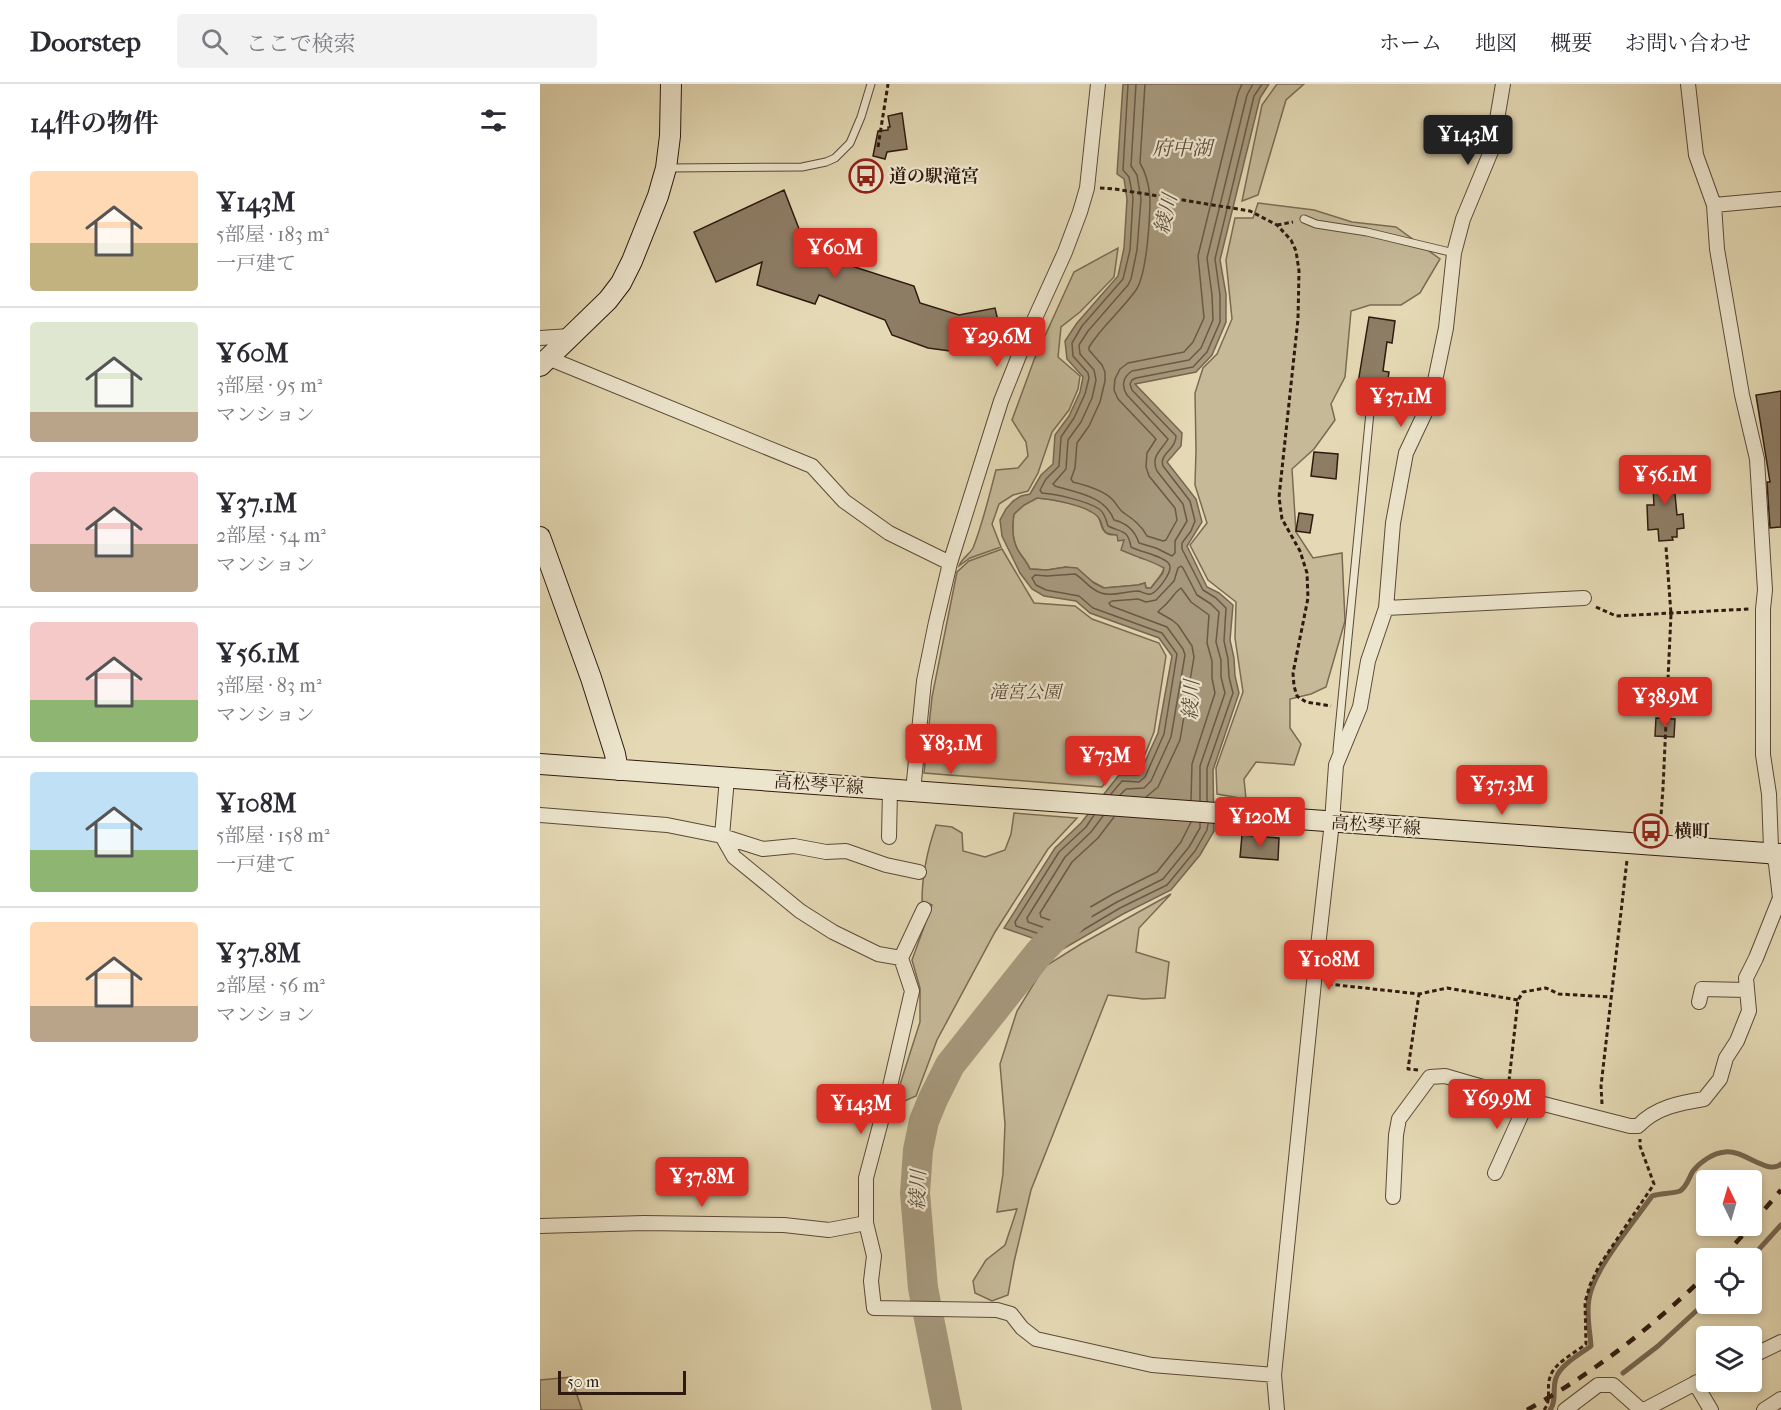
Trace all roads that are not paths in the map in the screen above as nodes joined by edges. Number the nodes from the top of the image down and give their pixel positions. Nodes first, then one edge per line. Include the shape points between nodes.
1 (671, 84) edge
2 (871, 84) edge
3 (1098, 84) edge
4 (1503, 84) edge
5 (1688, 84) edge
6 (666, 168) junction
7 (1781, 199) edge
8 (1714, 205) junction
9 (1304, 219) dead end
10 (1454, 253) junction
11 (570, 336) junction
12 (540, 338) edge
13 (544, 362) edge
14 (1371, 402) dead end
15 (542, 546) edge
16 (950, 563) junction
17 (1584, 598) dead end
18 (1386, 608) junction
19 (540, 764) edge
20 (1336, 765) junction
21 (618, 770) junction
22 (727, 778) junction
23 (890, 790) junction
24 (913, 791) junction
25 (540, 815) edge
26 (1332, 822) junction
27 (722, 836) junction
28 (890, 837) dead end
29 (1777, 854) edge
30 (919, 872) dead end
31 (924, 909) dead end
32 (902, 958) junction
33 (1746, 990) junction
34 (1699, 1002) dead end
35 (1528, 1100) junction
36 (1495, 1173) dead end
37 (1393, 1197) dead end
38 (866, 1223) junction
39 (540, 1226) edge
40 (1781, 1342) edge
41 (1762, 1351) edge
42 (1274, 1375) junction
43 (1696, 1383) edge
44 (1705, 1392) edge
45 (1781, 1400) edge
46 (1277, 1410) edge
47 (1565, 1410) edge
48 (1643, 1410) edge
49 (1711, 1410) edge
50 (1764, 1410) edge

1 - 6 main road
2 - 6 lane via 850,143 826,162 802,167
3 - 16 street via 1087,188 1080,212 1001,401
4 - 10 street via 1492,149 1463,219
5 - 8 street via 1696,155
6 - 11 main road via 645,231 621,282
7 - 8 street
8 - 29 street via 1717,249 1756,459 1765,590 1763,755 1771,848
9 - 10 lane
10 - 18 street via 1446,328 1431,400 1406,453 1393,523
11 - 12 street
11 - 13 main road
13 - 16 street via 812,466 844,501 889,533
14 - 20 lane
15 - 21 main road via 594,689
16 - 24 street via 924,681
17 - 18 street
18 - 20 street via 1368,661 1360,707
19 - 21 main road, 高松琴平線
20 - 26 street
21 - 22 main road, 高松琴平線
22 - 23 main road, 高松琴平線
22 - 27 street
23 - 24 main road, 高松琴平線
23 - 28 street
24 - 26 main road, 高松琴平線
25 - 27 street via 667,825
26 - 29 main road, 高松琴平線
26 - 42 street
27 - 30 street via 763,849 794,846 825,852 846,851
27 - 32 street via 734,857 800,911 878,954
29 - 33 street via 1780,898 1746,978
31 - 32 street
32 - 38 street via 912,991 866,1178
33 - 34 street via 1702,989
33 - 35 street via 1749,1011 1720,1079 1704,1099 1672,1104 1638,1126
35 - 36 street
35 - 37 street via 1445,1076 1430,1077 1399,1119
38 - 39 street via 829,1230 691,1223
38 - 42 street via 874,1256 874,1308 996,1310 1011,1314 1036,1339 1152,1365
40 - 41 street
42 - 46 street
43 - 48 street
44 - 49 street
45 - 50 street
47 - 48 street via 1598,1385 1613,1385

